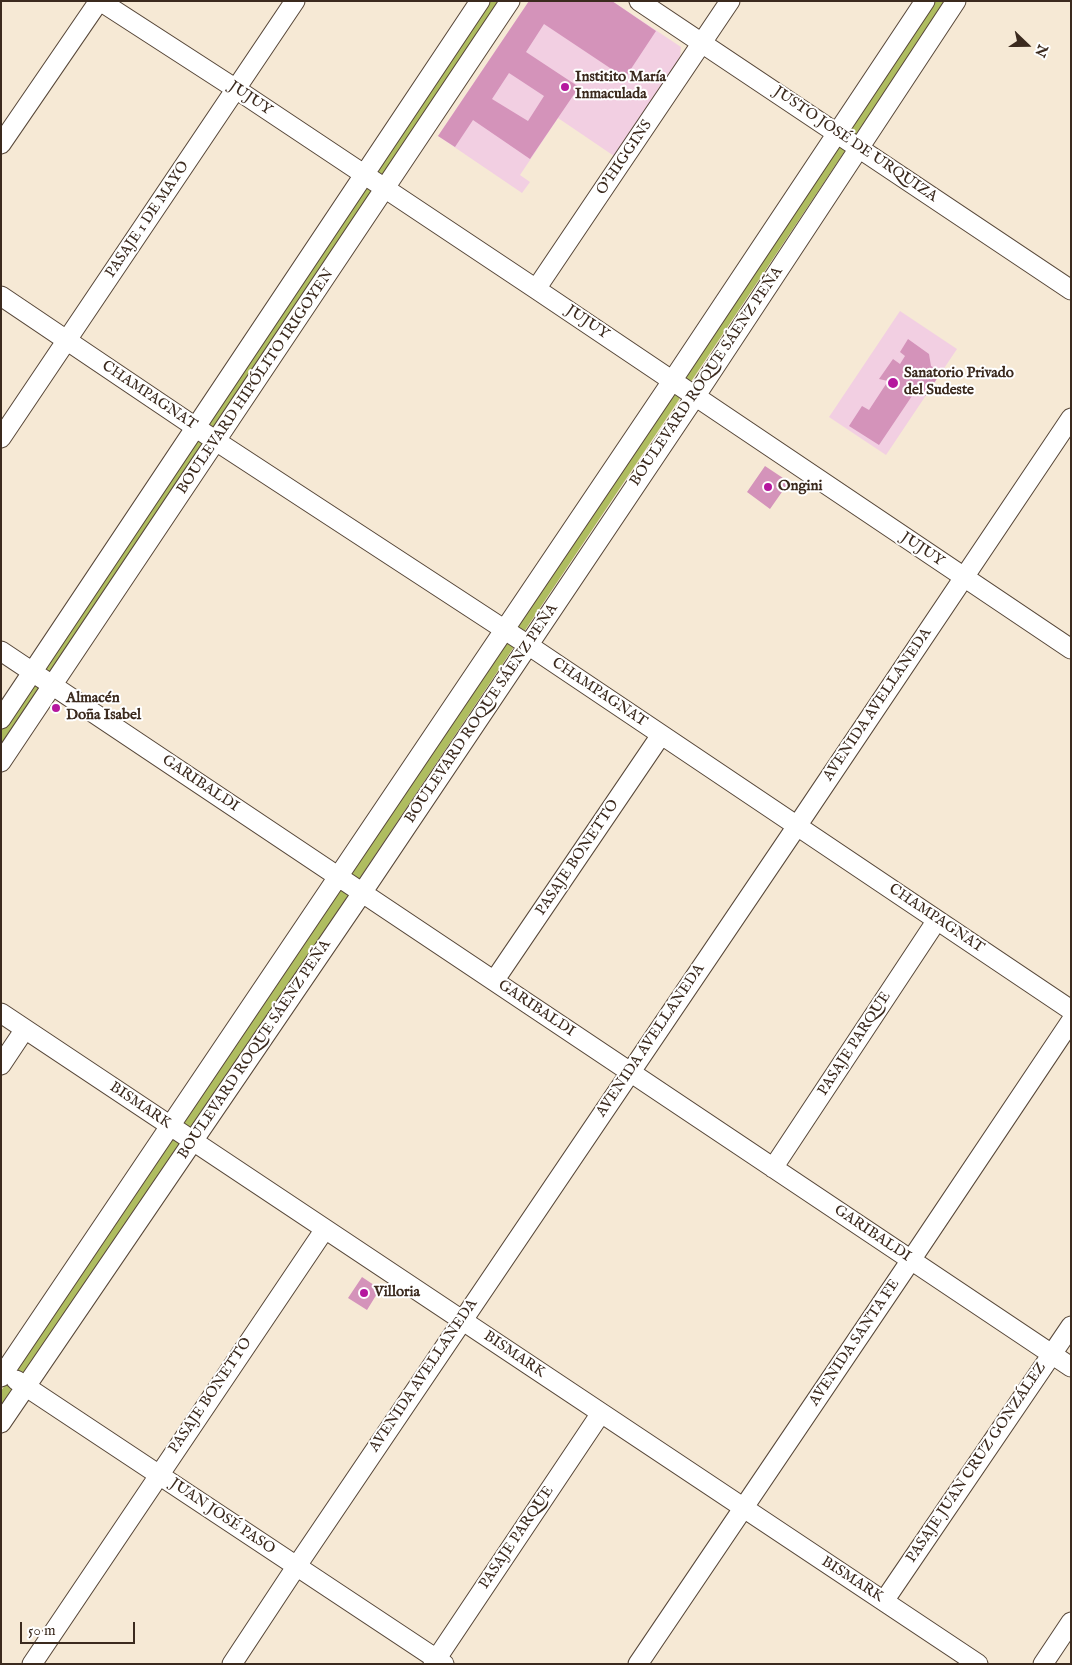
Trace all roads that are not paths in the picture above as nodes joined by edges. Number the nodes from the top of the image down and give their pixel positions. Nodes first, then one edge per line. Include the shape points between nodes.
1 (99, 1) edge
2 (295, 1) edge
3 (480, 1) edge
4 (510, 1) edge
5 (638, 1) edge
6 (730, 1) edge
7 (925, 1) edge
8 (956, 1) edge
9 (703, 44) junction
10 (236, 90) junction
11 (837, 133) junction
12 (1, 144) edge
13 (858, 148) junction
14 (363, 176) junction
15 (384, 189) junction
16 (536, 289) junction
17 (1071, 290) edge
18 (1, 296) edge
19 (67, 340) junction
20 (672, 381) junction
21 (695, 397) junction
22 (1071, 418) edge
23 (195, 427) junction
24 (1, 438) edge
25 (216, 441) junction
26 (963, 578) junction
27 (504, 630) junction
28 (528, 645) junction
29 (1071, 650) edge
30 (1, 651) edge
31 (33, 672) junction
32 (53, 686) junction
33 (1, 720) edge
34 (661, 735) junction
35 (1, 762) edge
36 (797, 826) junction
37 (339, 877) junction
38 (362, 893) junction
39 (937, 920) junction
40 (494, 981) junction
41 (1071, 1010) edge
42 (1, 1013) edge
43 (1071, 1021) edge
44 (25, 1030) junction
45 (1, 1065) edge
46 (630, 1072) junction
47 (170, 1127) junction
48 (192, 1141) junction
49 (773, 1168) junction
50 (325, 1229) junction
51 (911, 1260) junction
52 (462, 1320) junction
53 (1071, 1326) edge
54 (1052, 1354) junction
55 (1071, 1367) edge
56 (2, 1373) edge
57 (26, 1387) junction
58 (601, 1413) junction
59 (1, 1423) edge
60 (158, 1474) junction
61 (743, 1508) junction
62 (296, 1567) junction
63 (884, 1601) junction
64 (1071, 1622) edge
65 (438, 1662) edge
66 (32, 1664) edge
67 (232, 1664) edge
68 (638, 1664) edge
69 (978, 1664) edge
70 (1043, 1664) edge

1 - 10 street, JUJUY
1 - 12 street
2 - 10 street, PASAJE 1 DE MAYO
3 - 14 street, BOULEVARD HIPÓLITO IRIGOYEN
4 - 15 street, BOULEVARD HIPÓLITO IRIGOYEN
5 - 9 street, JUSTO JOSÉ DE URQUIZA
6 - 9 street, O'HIGGINS
7 - 11 street, BOULEVARD ROQUE SÁENZ PEÑA
8 - 13 street, BOULEVARD ROQUE SÁENZ PEÑA
9 - 11 street, JUSTO JOSÉ DE URQUIZA
9 - 16 street, O'HIGGINS
10 - 14 street, JUJUY
10 - 19 street, PASAJE 1 DE MAYO
11 - 13 street, JUSTO JOSÉ DE URQUIZA
11 - 20 street, BOULEVARD ROQUE SÁENZ PEÑA
13 - 17 street, JUSTO JOSÉ DE URQUIZA
13 - 21 street, BOULEVARD ROQUE SÁENZ PEÑA
14 - 15 street, JUJUY
14 - 23 street, BOULEVARD HIPÓLITO IRIGOYEN
15 - 16 street, JUJUY
15 - 25 street, BOULEVARD HIPÓLITO IRIGOYEN
16 - 20 street, JUJUY
18 - 19 street, CHAMPAGNAT
19 - 23 street, CHAMPAGNAT
19 - 24 street, PASAJE 1 DE MAYO
20 - 21 street, JUJUY
20 - 27 street, BOULEVARD ROQUE SÁENZ PEÑA
21 - 26 street, JUJUY
21 - 28 street, BOULEVARD ROQUE SÁENZ PEÑA
22 - 26 street, AVENIDA AVELLANEDA
23 - 25 street, CHAMPAGNAT
23 - 31 street, BOULEVARD HIPÓLITO IRIGOYEN
25 - 27 street, CHAMPAGNAT
25 - 32 street, BOULEVARD HIPÓLITO IRIGOYEN
26 - 29 street, JUJUY
26 - 36 street, AVENIDA AVELLANEDA
27 - 28 street, CHAMPAGNAT
27 - 37 street, BOULEVARD ROQUE SÁENZ PEÑA
28 - 34 street, CHAMPAGNAT
28 - 38 street, BOULEVARD ROQUE SÁENZ PEÑA
30 - 31 street, GARIBALDI
31 - 32 street, GARIBALDI
31 - 33 street, BOULEVARD HIPÓLITO IRIGOYEN
32 - 35 street, BOULEVARD HIPÓLITO IRIGOYEN
32 - 37 street, GARIBALDI
34 - 36 street, CHAMPAGNAT
34 - 40 street, PASAJE BONETTO
36 - 39 street, CHAMPAGNAT
36 - 46 street, AVENIDA AVELLANEDA
37 - 38 street, GARIBALDI
37 - 47 street, BOULEVARD ROQUE SÁENZ PEÑA
38 - 40 street, GARIBALDI
38 - 48 street, BOULEVARD ROQUE SÁENZ PEÑA
39 - 41 street, CHAMPAGNAT
39 - 49 street, PASAJE PARQUE
40 - 46 street, GARIBALDI
42 - 44 street, BISMARK
43 - 51 street, AVENIDA SANTA FE
44 - 45 street
44 - 47 street, BISMARK
46 - 49 street, GARIBALDI
46 - 52 street, AVENIDA AVELLANEDA
47 - 48 street, BISMARK
47 - 56 street, BOULEVARD ROQUE SÁENZ PEÑA
48 - 50 street, BISMARK
48 - 57 street, BOULEVARD ROQUE SÁENZ PEÑA
49 - 51 street, GARIBALDI
50 - 52 street, BISMARK
50 - 60 street, PASAJE BONETTO
51 - 54 street, GARIBALDI
51 - 61 street, AVENIDA SANTA FE
52 - 58 street, BISMARK
52 - 62 street, AVENIDA AVELLANEDA
53 - 54 street, PASAJE JUAN CRUZ GONZÁLEZ
54 - 55 street, GARIBALDI
54 - 63 street, PASAJE JUAN CRUZ GONZÁLEZ
56 - 57 street, JUAN JOSÉ PASO
57 - 59 street, BOULEVARD ROQUE SÁENZ PEÑA
57 - 60 street, JUAN JOSÉ PASO
58 - 61 street, BISMARK
58 - 65 street, PASAJE PARQUE
60 - 62 street, JUAN JOSÉ PASO
60 - 66 street, PASAJE BONETTO
61 - 63 street, BISMARK
61 - 68 street, AVENIDA SANTA FE
62 - 65 street, JUAN JOSÉ PASO
62 - 67 street, AVENIDA AVELLANEDA
63 - 69 street, BISMARK
64 - 70 street

